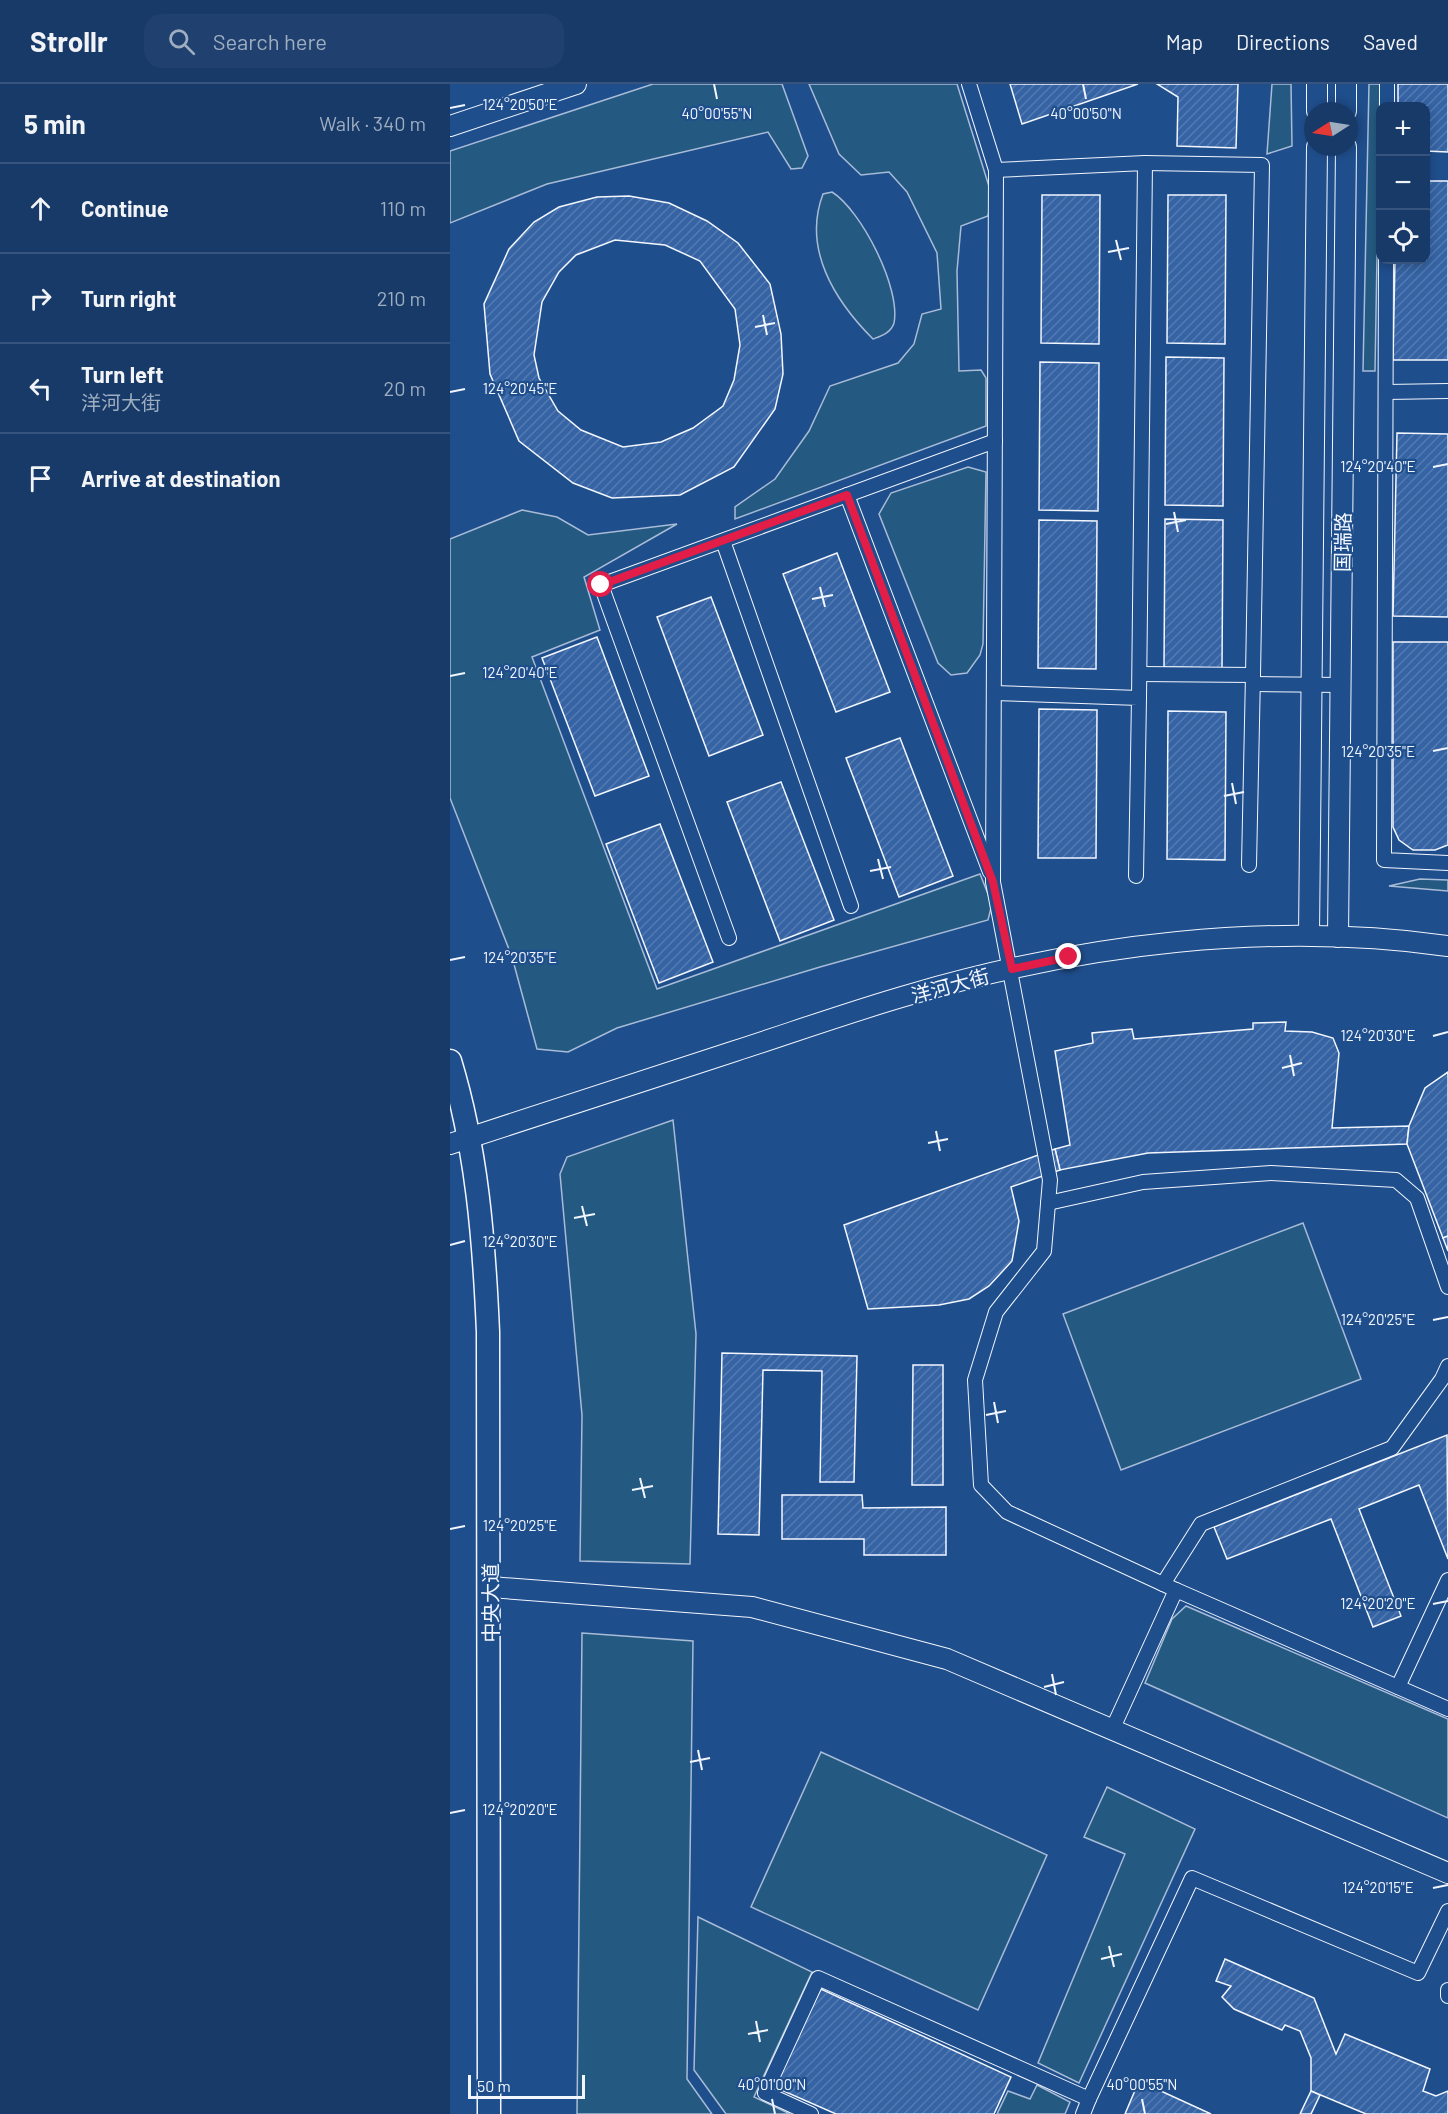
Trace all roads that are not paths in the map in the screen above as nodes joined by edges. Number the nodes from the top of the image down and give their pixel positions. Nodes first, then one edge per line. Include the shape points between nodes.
1 (576, 84) edge
2 (969, 84) edge
3 (1317, 84) edge
4 (1346, 84) edge
5 (1387, 84) edge
6 (1317, 102) edge
7 (1346, 102) edge
8 (1387, 102) edge
9 (450, 126) edge
10 (1317, 156) edge
11 (1346, 156) edge
12 (1145, 163) junction
13 (996, 170) junction
14 (1386, 264) edge
15 (1448, 391) edge
16 (1386, 392) junction
17 (995, 441) junction
18 (847, 495) junction
19 (723, 541) junction
20 (1140, 674) junction
21 (1253, 680) junction
22 (1311, 685) junction
23 (1341, 685) junction
24 (994, 693) junction
25 (1139, 698) junction
26 (1448, 863) edge
27 (1249, 865) dead end
28 (1136, 876) dead end
29 (993, 882) junction
30 (851, 906) dead end
31 (1308, 935) junction
32 (729, 938) dead end
33 (1338, 938) junction
34 (1448, 946) edge
35 (1012, 969) junction
36 (450, 1061) edge
37 (460, 1141) edge
38 (1048, 1203) junction
39 (1448, 1287) edge
40 (1448, 1366) edge
41 (1448, 1580) edge
42 (1163, 1584) junction
43 (490, 1587) junction
44 (1176, 1590) junction
45 (1398, 1687) junction
46 (1448, 1709) edge
47 (1112, 1730) junction
48 (1448, 1873) edge
49 (1448, 1911) edge
50 (1448, 1990) edge
51 (1448, 1996) edge
52 (1089, 2099) junction
53 (489, 2114) edge
54 (811, 2114) edge
55 (1083, 2114) edge

1 - 9 street
2 - 13 street
3 - 6 street
4 - 7 street
5 - 8 street
10 - 22 street, 国瑞路
11 - 23 street, 国瑞路
12 - 13 street
12 - 20 street
12 - 21 street via 1262,165
13 - 17 street
14 - 16 street
15 - 16 street
16 - 26 street via 1384,860
17 - 18 street
17 - 24 street
18 - 19 street
18 - 29 street
19 - 30 street
19 - 32 street via 601,585
20 - 21 street
20 - 25 street
21 - 22 street
21 - 27 street
22 - 23 street
22 - 31 street, 国瑞路
23 - 33 street, 国瑞路
24 - 25 street
24 - 29 street
25 - 28 street
29 - 35 street
31 - 33 street, 洋河大街
31 - 35 street, 洋河大街 via 1136,948
33 - 34 street, 洋河大街
35 - 37 street, 洋河大街 via 912,994
35 - 38 street via 1050,1180
36 - 37 main road, 中央大道
37 - 43 main road, 中央大道 via 484,1232
38 - 39 street via 1143,1182 1259,1174 1396,1180 1417,1198
38 - 42 street via 1044,1251 996,1312 975,1380 981,1485 1007,1512
40 - 42 street via 1392,1448 1201,1524
41 - 45 street
42 - 44 street
43 - 47 street via 752,1607 947,1659
43 - 53 main road, 中央大道
44 - 45 street
44 - 47 street
45 - 46 street
47 - 48 street
49 - 52 street via 1418,1973 1192,1878
50 - 51 street
52 - 54 street via 818,1978 765,2093
52 - 55 street

